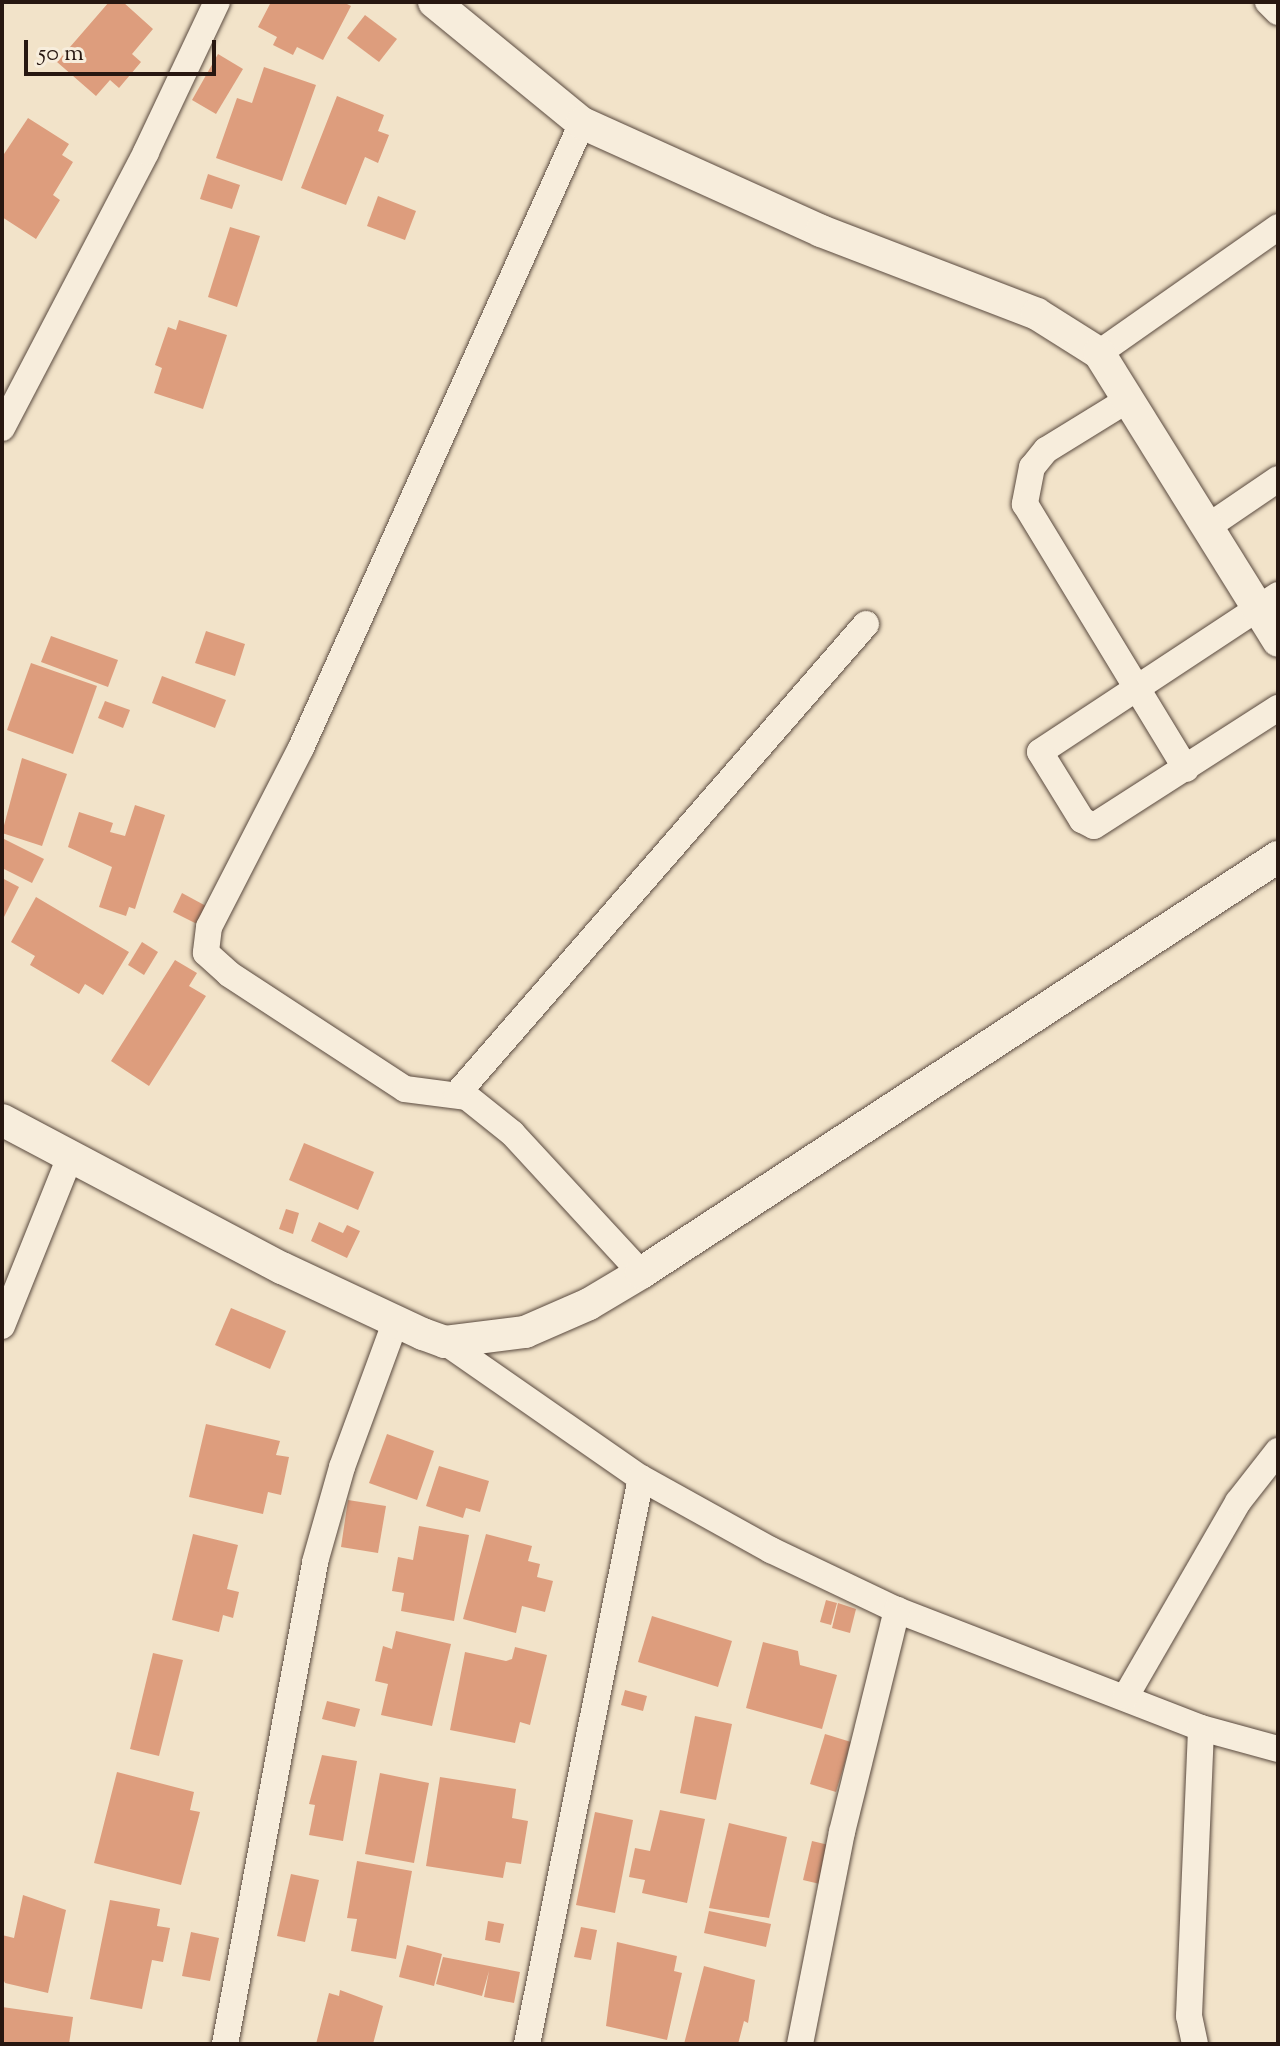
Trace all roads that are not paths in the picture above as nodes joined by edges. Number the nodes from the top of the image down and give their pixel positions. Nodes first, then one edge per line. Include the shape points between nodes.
1 (217, 2) edge
2 (1268, 2) edge
3 (449, 7) edge
4 (1278, 12) edge
5 (582, 123) junction
6 (1278, 227) edge
7 (1099, 353) junction
8 (1129, 399) junction
9 (2, 428) edge
10 (1278, 479) edge
11 (1209, 526) junction
12 (1268, 603) edge
13 (866, 624) dead end
14 (1278, 641) edge
15 (1135, 690) junction
16 (1278, 708) edge
17 (1186, 769) junction
18 (1278, 857) edge
19 (457, 1094) junction
20 (2, 1120) edge
21 (70, 1157) junction
22 (641, 1273) junction
23 (395, 1323) junction
24 (2, 1326) edge
25 (445, 1342) junction
26 (1278, 1451) edge
27 (641, 1478) junction
28 (897, 1610) junction
29 (1126, 1696) junction
30 (1201, 1728) junction
31 (1278, 1749) edge
32 (225, 2044) edge
33 (527, 2044) edge
34 (800, 2044) edge
35 (1195, 2044) edge

1 - 9 street via 146,152
2 - 4 street
3 - 5 street
5 - 7 street via 807,225 1037,314
5 - 19 street via 301,748 209,927 206,953 319,1036 405,1089
6 - 7 street
7 - 8 street
8 - 11 street
8 - 15 street via 1046,450 1032,467 1025,504
10 - 11 street
11 - 12 street
12 - 14 street
12 - 15 street
13 - 19 street
15 - 17 street
15 - 17 street via 1040,752 1082,820 1094,826 1106,822
16 - 17 street
18 - 22 street
19 - 22 street via 512,1133
20 - 21 street
21 - 23 street
21 - 24 street
22 - 25 street via 589,1304 525,1332
23 - 25 street
23 - 32 street via 342,1467 315,1562
25 - 27 street
26 - 29 street via 1238,1502
27 - 28 street via 771,1550
27 - 33 street
28 - 29 street
28 - 34 street via 842,1832
29 - 30 street
30 - 31 street
30 - 35 street via 1189,2016

